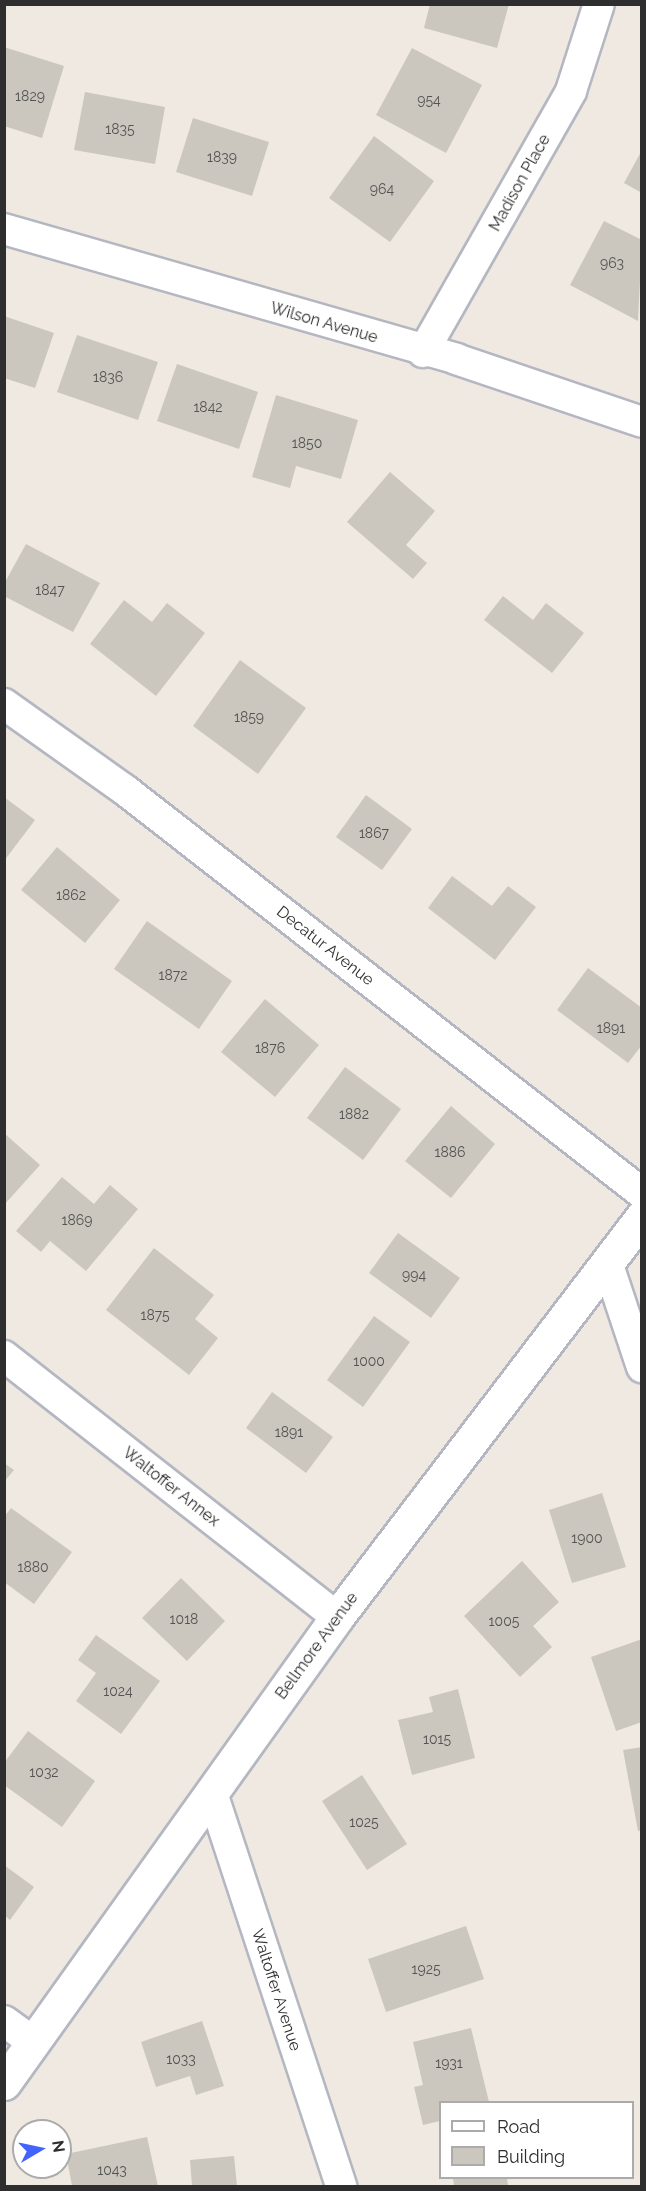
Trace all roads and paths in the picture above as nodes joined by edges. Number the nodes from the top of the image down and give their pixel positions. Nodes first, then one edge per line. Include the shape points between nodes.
1 (599, 4) edge
2 (4, 229) edge
3 (423, 352) junction
4 (642, 422) edge
5 (4, 704) edge
6 (642, 1193) edge
7 (642, 1217) edge
8 (607, 1262) junction
9 (4, 1356) edge
10 (642, 1367) edge
11 (337, 1617) junction
12 (212, 1793) junction
13 (4, 2021) edge
14 (34, 2043) junction
15 (4, 2084) edge
16 (341, 2187) edge

1 - 3 street, Madison Place via 570,92
2 - 3 street, Wilson Avenue
3 - 4 street, Wilson Avenue
5 - 6 street, Decatur Avenue via 125,790
7 - 8 main road, Bellmore Avenue
8 - 10 street
8 - 11 main road, Bellmore Avenue
9 - 11 street, Waltoffer Annex
11 - 12 main road, Bellmore Avenue
12 - 14 main road, Bellmore Avenue
12 - 16 street, Waltoffer Avenue
13 - 14 street
14 - 15 main road, Bellmore Avenue

